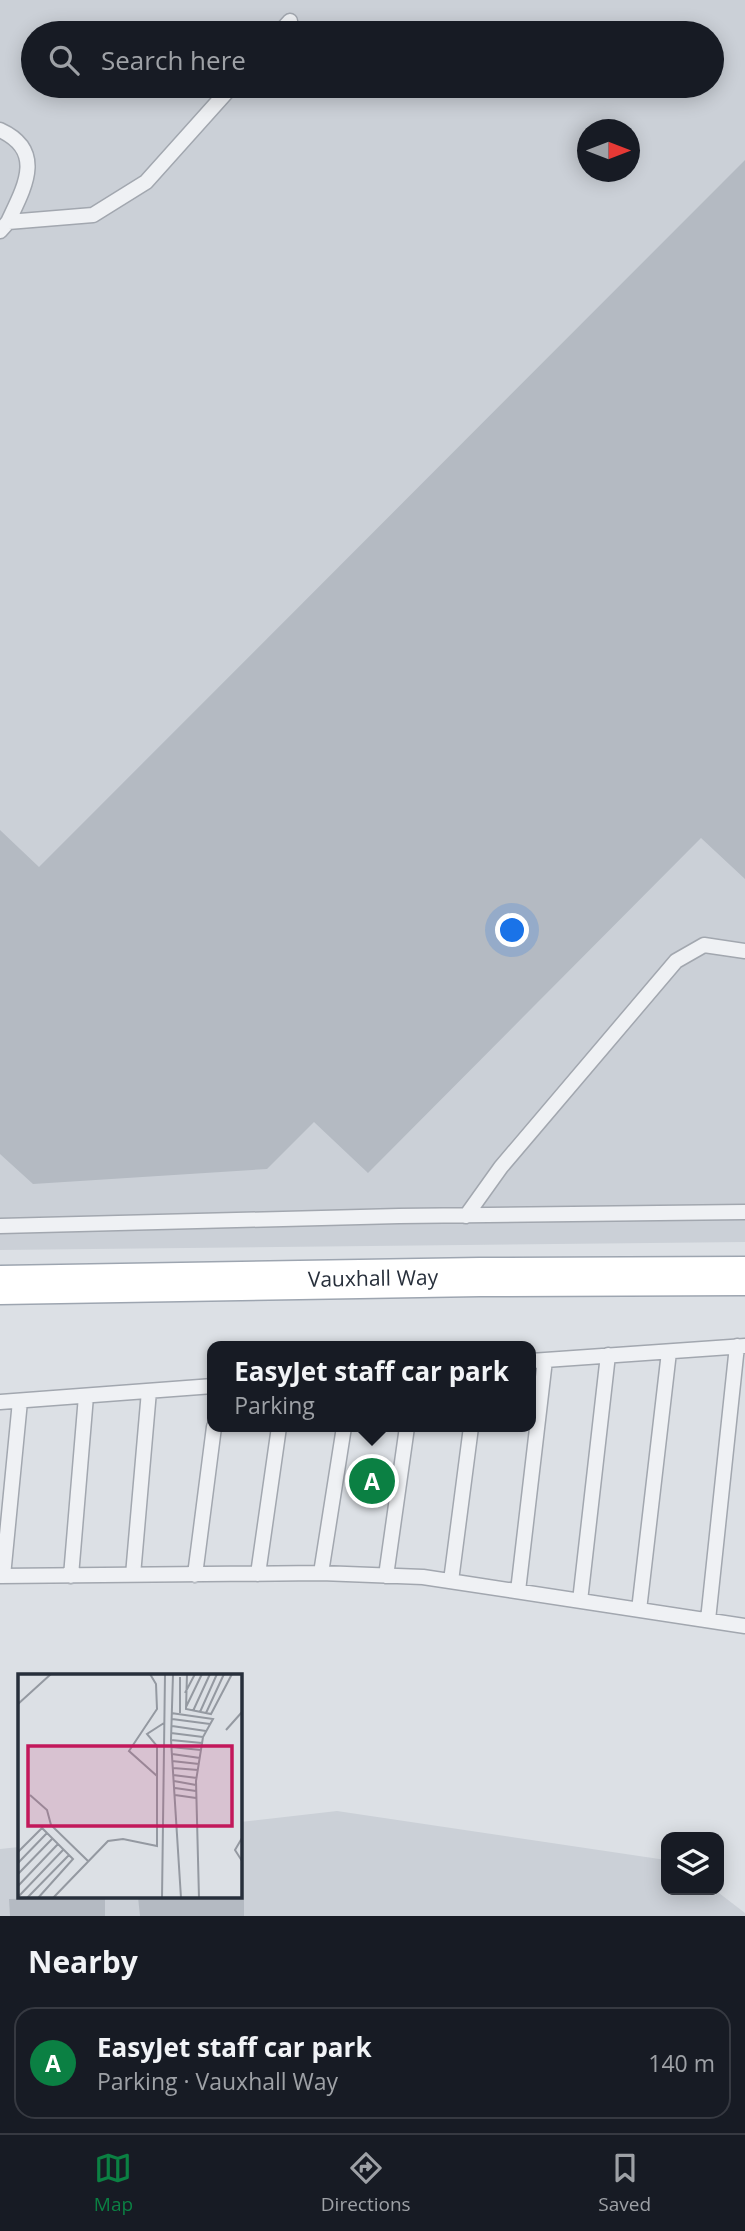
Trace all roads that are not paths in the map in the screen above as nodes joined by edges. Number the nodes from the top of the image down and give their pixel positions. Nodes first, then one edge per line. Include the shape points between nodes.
1 (221, 98) edge
2 (0, 130) edge
3 (4, 226) edge
4 (745, 951) edge
5 (745, 1212) edge
6 (466, 1216) junction
7 (0, 1226) edge
8 (745, 1276) edge
9 (0, 1285) edge
10 (741, 1346) edge
11 (669, 1352) junction
12 (608, 1355) junction
13 (538, 1361) edge
14 (536, 1384) edge
15 (207, 1386) edge
16 (149, 1391) junction
17 (86, 1396) junction
18 (20, 1401) junction
19 (0, 1402) edge
20 (213, 1432) edge
21 (278, 1432) edge
22 (343, 1432) edge
23 (406, 1432) edge
24 (470, 1432) edge
25 (532, 1432) edge
26 (321, 1573) junction
27 (258, 1574) junction
28 (132, 1575) junction
29 (195, 1575) junction
30 (2, 1576) edge
31 (71, 1576) junction
32 (386, 1576) junction
33 (451, 1581) junction
34 (518, 1591) junction
35 (580, 1601) junction
36 (639, 1610) junction
37 (708, 1620) junction
38 (745, 1626) edge

1 - 3 lane via 146,182 93,215
2 - 3 lane via 23,146 29,164 23,191
4 - 6 lane via 704,945 676,961 501,1167
5 - 6 lane
6 - 7 lane
8 - 9 main road, Vauxhall Way
10 - 11 lane
10 - 37 lane
11 - 12 lane
11 - 36 lane
12 - 13 lane
12 - 35 lane
13 - 14 lane
15 - 16 lane
16 - 17 lane
16 - 28 lane
17 - 18 lane
17 - 31 lane
18 - 19 lane
18 - 30 lane
20 - 29 lane
21 - 27 lane
22 - 26 lane
23 - 32 lane
24 - 33 lane
25 - 34 lane
26 - 27 lane
26 - 32 lane
27 - 29 lane
28 - 29 lane
28 - 31 lane
30 - 31 lane
32 - 33 lane
33 - 34 lane
34 - 35 lane
35 - 36 lane
36 - 37 lane
37 - 38 lane

